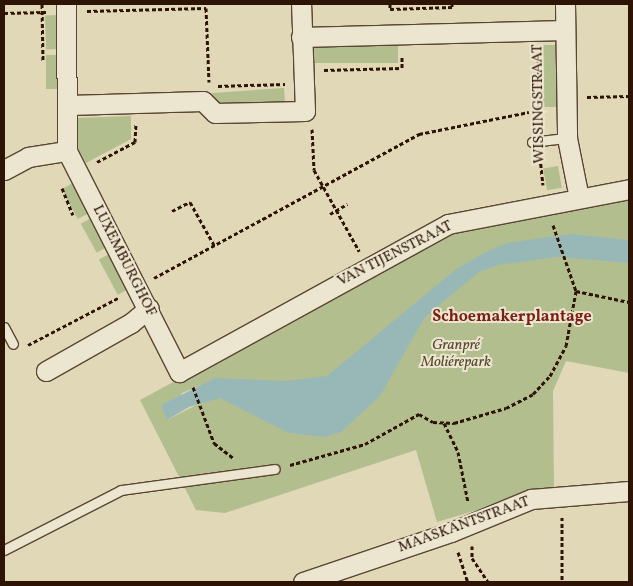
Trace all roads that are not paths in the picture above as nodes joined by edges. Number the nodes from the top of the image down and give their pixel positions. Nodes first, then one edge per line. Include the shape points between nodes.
1 (300, 4) edge
2 (565, 4) edge
3 (66, 8) edge
4 (565, 30) junction
5 (301, 37) junction
6 (68, 105) junction
7 (567, 138) junction
8 (536, 141) road end
9 (67, 150) junction
10 (4, 170) edge
11 (629, 189) edge
12 (579, 198) junction
13 (154, 304) junction
14 (4, 327) edge
15 (14, 344) road end
16 (46, 371) dead end
17 (185, 377) joint
18 (275, 468) road end
19 (629, 491) edge
20 (4, 550) edge
21 (304, 582) edge

1 - 5 street
2 - 4 street, WISSINGSTRAAT
3 - 6 street, LUXEMBURGHOF
4 - 5 street
4 - 7 street, WISSINGSTRAAT
5 - 6 street via 305,111 215,113 203,101
6 - 9 street, LUXEMBURGHOF
7 - 8 lane
7 - 12 street, WISSINGSTRAAT
9 - 10 street via 28,157
9 - 13 street, LUXEMBURGHOF via 139,286
11 - 12 street, VAN TIJENSTRAAT
12 - 17 street, VAN TIJENSTRAAT via 448,224 368,267
13 - 16 street via 131,323
13 - 17 street, LUXEMBURGHOF
14 - 15 lane
18 - 20 lane via 121,490
19 - 21 street, MAASKANTSTRAAT via 531,499 451,532

